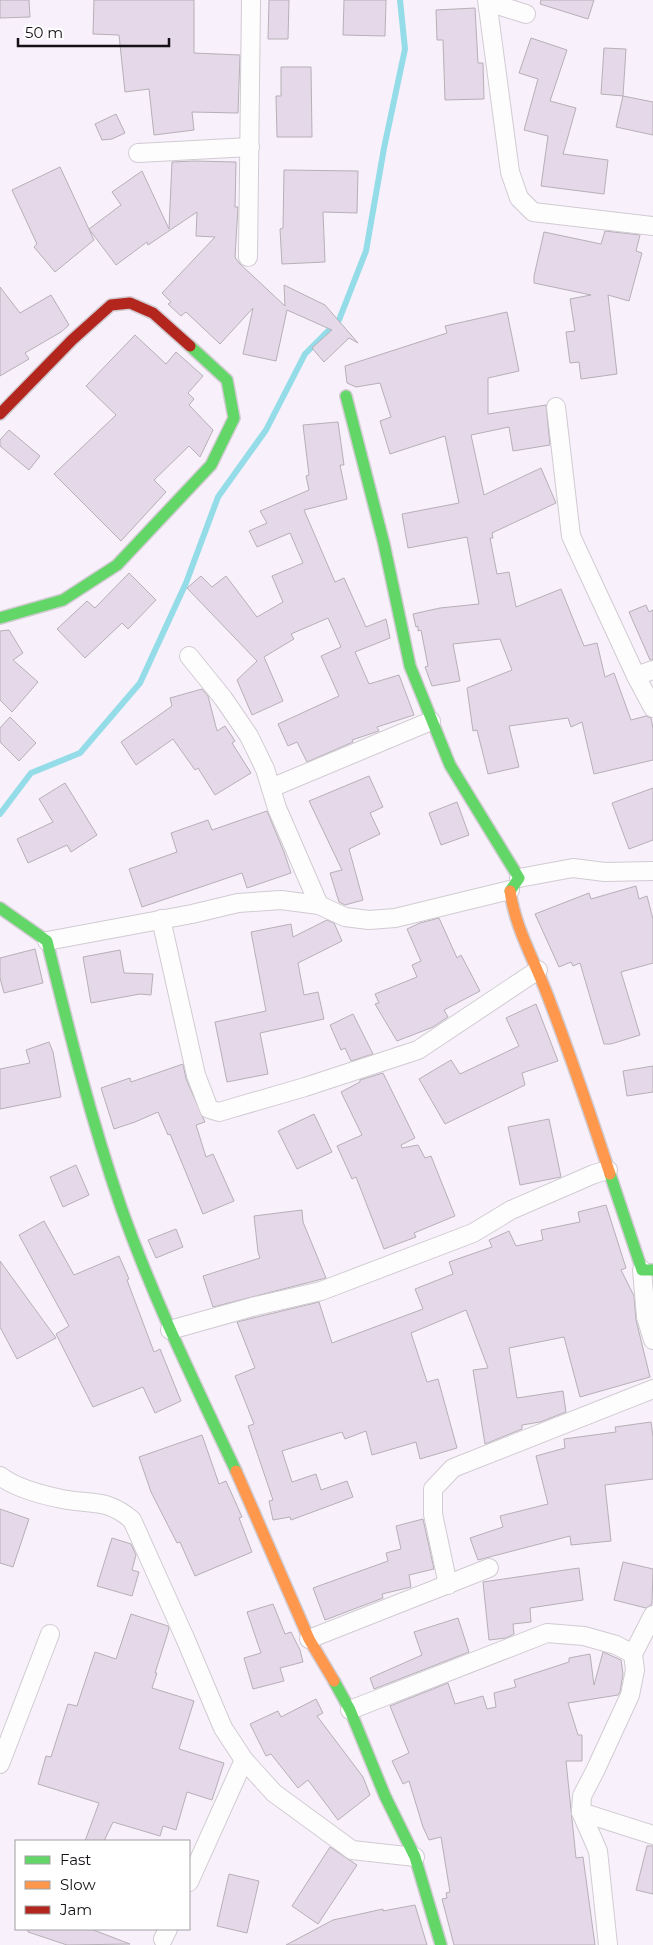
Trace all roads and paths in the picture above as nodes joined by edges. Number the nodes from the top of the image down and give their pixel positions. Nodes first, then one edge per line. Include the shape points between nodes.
1 (251, 0) edge
2 (487, 1) edge
3 (526, 14) dead end
4 (250, 147) junction
5 (138, 153) dead end
6 (653, 226) edge
7 (248, 257) dead end
8 (346, 396) dead end
9 (556, 407) dead end
10 (0, 414) edge
11 (0, 618) edge
12 (189, 656) dead end
13 (653, 670) edge
14 (636, 676) junction
15 (653, 708) edge
16 (431, 721) junction
17 (271, 788) junction
18 (653, 871) edge
19 (514, 884) junction
20 (319, 905) junction
21 (0, 908) edge
22 (161, 919) junction
23 (47, 941) junction
24 (538, 970) junction
25 (608, 1170) junction
26 (648, 1270) edge
27 (170, 1330) junction
28 (653, 1340) edge
29 (653, 1390) edge
30 (1, 1479) edge
31 (489, 1568) dead end
32 (448, 1585) junction
33 (653, 1615) edge
34 (50, 1634) dead end
35 (309, 1639) junction
36 (633, 1654) junction
37 (350, 1710) junction
38 (244, 1760) junction
39 (0, 1764) edge
40 (581, 1812) junction
41 (653, 1835) edge
42 (414, 1857) junction
43 (190, 1880) edge
44 (441, 1945) edge
45 (608, 1945) edge

1 - 4 street
2 - 3 street
2 - 6 street via 510,172 519,198 533,212
4 - 5 street
4 - 7 street
8 - 16 street via 384,544 410,666
9 - 14 street via 571,536
10 - 11 street via 111,305 130,303 153,313 227,380 234,418 211,465 117,565 62,600
12 - 17 street via 249,736
13 - 14 street
14 - 15 street
16 - 17 street
16 - 19 street via 450,764
17 - 20 street
18 - 19 street via 605,872 574,868
19 - 20 street via 394,918 369,920 345,917
19 - 24 street via 512,911
20 - 22 street via 281,900 238,902
21 - 23 street
22 - 23 street
22 - 24 street via 196,1075 209,1109 214,1112 305,1087 418,1050
23 - 27 street via 84,1094 121,1207
24 - 25 street via 574,1065
25 - 26 street
25 - 27 street via 511,1210 472,1233 321,1291
26 - 28 street via 646,1317
27 - 35 street via 237,1472
29 - 32 street via 453,1468 433,1489 433,1514
30 - 38 street via 63,1500 112,1506 132,1520 223,1728
31 - 32 street
32 - 35 street
33 - 36 street
34 - 39 street
35 - 37 street
36 - 37 street via 616,1644 584,1636 547,1633
36 - 40 street via 635,1670 630,1695 582,1796
37 - 42 street
38 - 42 street via 274,1793 352,1850
38 - 43 street
40 - 41 street
40 - 45 street via 598,1851
42 - 44 street

